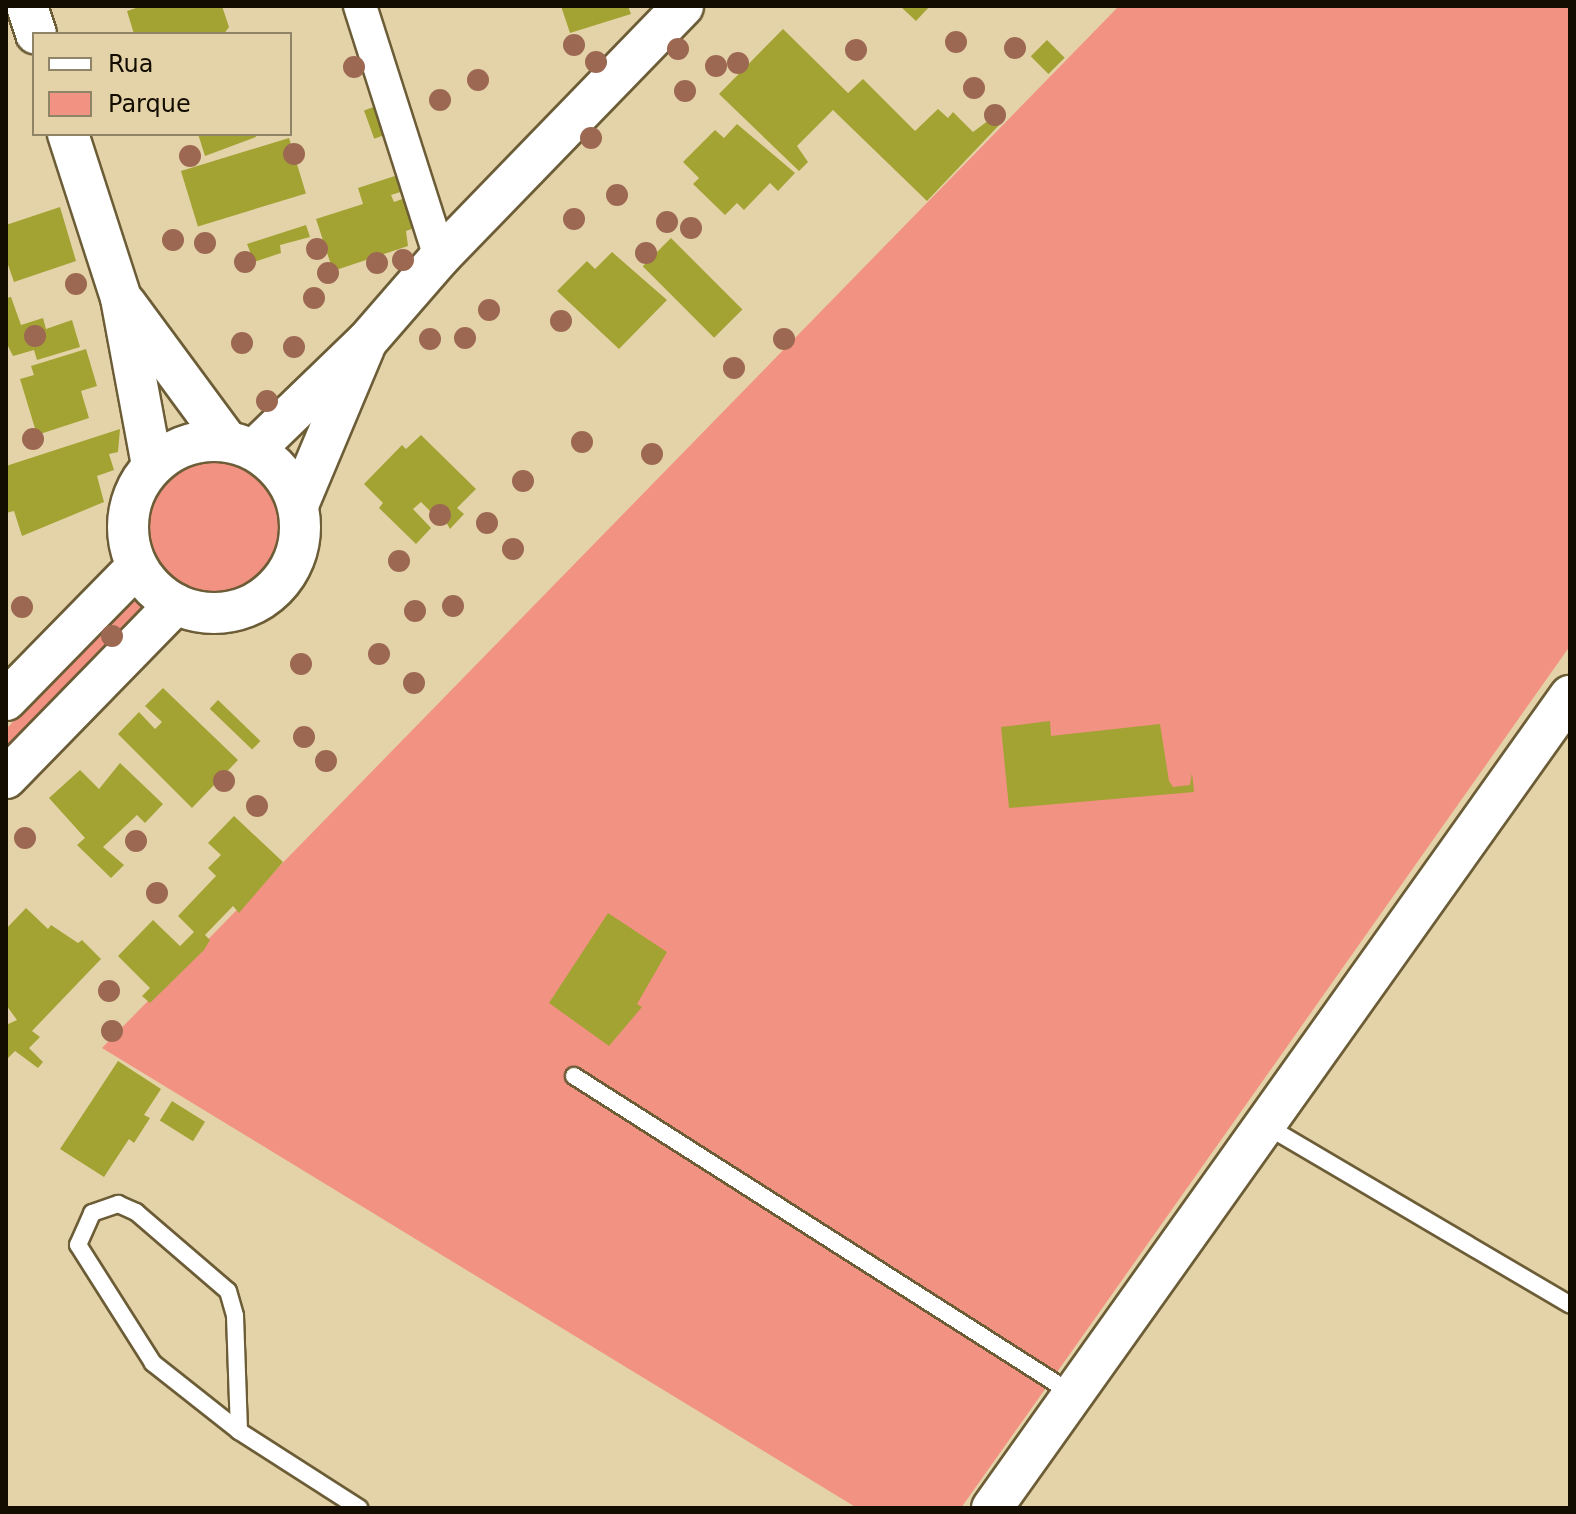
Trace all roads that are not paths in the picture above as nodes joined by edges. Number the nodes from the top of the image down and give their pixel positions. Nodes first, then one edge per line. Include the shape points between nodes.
1 (27, 6) edge
2 (360, 6) edge
3 (683, 6) edge
4 (35, 32) edge
5 (69, 136) edge
6 (440, 257) junction
7 (121, 298) junction
8 (367, 341) junction
9 (241, 446) junction
10 (152, 466) junction
11 (298, 505) junction
12 (137, 566) junction
13 (176, 604) junction
14 (1570, 696) edge
15 (6, 700) edge
16 (6, 778) edge
17 (574, 1076) dead end
18 (1265, 1125) junction
19 (1570, 1305) edge
20 (1073, 1394) junction
21 (239, 1431) junction
22 (359, 1508) edge
23 (992, 1508) edge

1 - 4 street
2 - 6 street
3 - 6 street
5 - 7 street
6 - 8 street
7 - 9 street
7 - 10 street
8 - 9 street
8 - 11 street
9 - 10 street via 200,441 174,450
9 - 11 street via 282,473
10 - 12 street via 136,488 128,514
11 - 13 street via 301,533 294,560 269,592 231,612 203,613
12 - 13 street via 153,588
12 - 15 street
13 - 16 street
14 - 18 street
17 - 20 lane
18 - 19 lane
18 - 20 street
20 - 23 street
21 - 21 lane via 235,1316 228,1291 136,1212 118,1204 92,1213 78,1245 153,1363
21 - 22 lane

